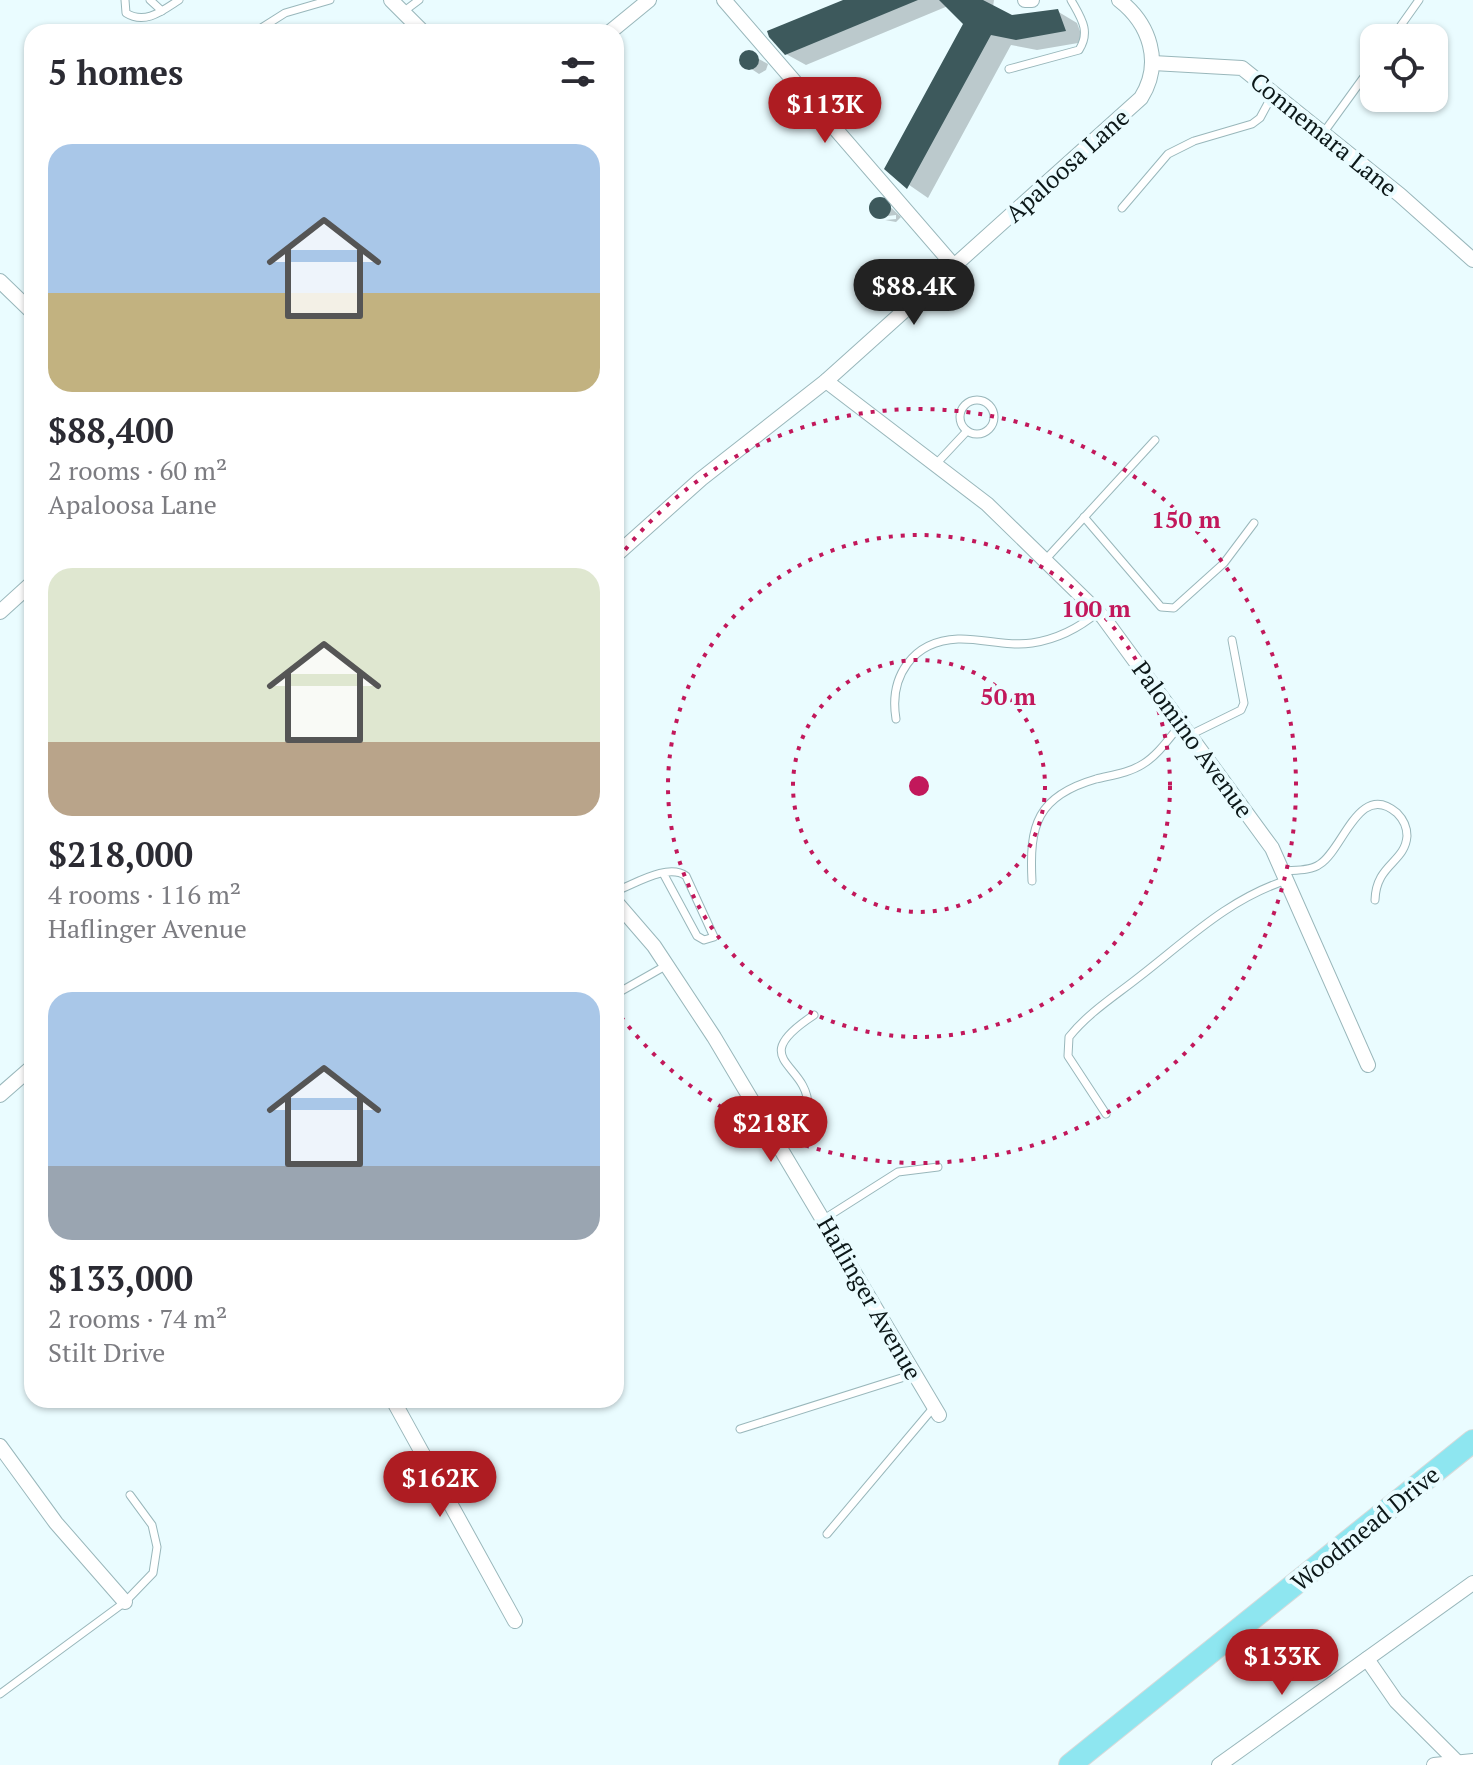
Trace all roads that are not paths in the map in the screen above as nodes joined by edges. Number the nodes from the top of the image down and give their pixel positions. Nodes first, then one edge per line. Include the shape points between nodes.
1 (125, 0) edge
2 (150, 0) edge
3 (179, 0) edge
4 (330, 0) edge
5 (391, 0) edge
6 (419, 0) edge
7 (649, 0) edge
8 (724, 0) edge
9 (1025, 0) edge
10 (1032, 0) edge
11 (1071, 0) edge
12 (1119, 0) edge
13 (1419, 0) edge
14 (162, 11) junction
15 (403, 12) junction
16 (266, 24) edge
17 (415, 24) edge
18 (620, 24) edge
19 (1402, 24) edge
20 (1153, 63) junction
21 (1009, 69) dead end
22 (1360, 82) edge
23 (1274, 92) junction
24 (1324, 132) junction
25 (1122, 208) dead end
26 (1473, 260) edge
27 (954, 266) junction
28 (0, 281) edge
29 (24, 304) edge
30 (826, 381) junction
31 (967, 431) junction
32 (1155, 440) dead end
33 (936, 464) junction
34 (1084, 517) junction
35 (1254, 523) dead end
36 (624, 548) edge
37 (1046, 559) junction
38 (24, 590) edge
39 (0, 612) edge
40 (1098, 612) junction
41 (1232, 640) dead end
42 (896, 719) dead end
43 (1183, 722) junction
44 (1192, 734) junction
45 (663, 873) junction
46 (1285, 875) junction
47 (1032, 881) dead end
48 (624, 888) edge
49 (1375, 900) dead end
50 (624, 912) edge
51 (667, 965) junction
52 (624, 989) edge
53 (814, 1015) dead end
54 (1368, 1065) dead end
55 (24, 1074) edge
56 (0, 1095) edge
57 (1106, 1114) dead end
58 (772, 1129) junction
59 (938, 1167) dead end
60 (824, 1219) junction
61 (914, 1374) junction
62 (397, 1408) edge
63 (936, 1411) joint
64 (740, 1429) dead end
65 (1473, 1441) edge
66 (0, 1446) edge
67 (130, 1495) dead end
68 (827, 1534) dead end
69 (1473, 1583) edge
70 (125, 1602) junction
71 (515, 1621) dead end
72 (1367, 1659) junction
73 (0, 1694) edge
74 (1464, 1763) edge
75 (1070, 1765) edge
76 (1219, 1765) edge
77 (1434, 1765) edge

1 - 14 lane via 126,13 133,17
2 - 14 lane
3 - 14 lane
4 - 16 lane
5 - 15 street
6 - 15 lane
7 - 18 street
8 - 27 street
9 - 10 street
11 - 21 lane via 1085,24 1086,39 1079,50
12 - 20 street via 1147,34
13 - 19 lane
15 - 17 street
20 - 23 street, Connemara Lane via 1238,66
20 - 27 street, Apaloosa Lane via 1141,98
22 - 24 lane
23 - 24 street, Connemara Lane
23 - 25 lane via 1252,124 1168,154
24 - 26 street, Connemara Lane
27 - 30 street, Apaloosa Lane
28 - 29 street
30 - 33 street, Palomino Avenue
30 - 36 street, Apaloosa Lane via 701,479
31 - 31 lane via 989,430 995,416 987,402 972,400 961,410
31 - 33 lane
32 - 34 lane
33 - 37 street, Palomino Avenue
34 - 35 lane via 1168,610 1224,563
34 - 37 lane
37 - 40 street, Palomino Avenue
38 - 39 street
40 - 42 lane via 1067,634 1030,643 957,639 933,646 898,674
40 - 43 street, Palomino Avenue
41 - 44 lane via 1244,703 1241,710
43 - 44 street, Palomino Avenue
43 - 47 lane via 1145,763 1091,781 1044,808 1033,831
44 - 46 street, Palomino Avenue via 1272,848
45 - 45 lane via 672,870 686,876 714,937 697,936
45 - 48 lane
46 - 49 lane via 1319,866 1355,815 1376,806 1388,808 1403,820 1406,839 1404,850 1378,877
46 - 54 street, Palomino Avenue
46 - 57 lane via 1208,921 1069,1037 1068,1056
50 - 51 street, Haflinger Avenue
51 - 52 lane
51 - 58 street, Haflinger Avenue
53 - 58 lane via 786,1037 781,1048 808,1106
55 - 56 street
58 - 60 street, Haflinger Avenue
59 - 60 lane via 898,1172
60 - 61 street, Haflinger Avenue
61 - 63 street, Haflinger Avenue
61 - 64 lane
62 - 71 street
63 - 68 lane
65 - 75 main road, Woodmead Drive
66 - 70 street via 56,1523
67 - 70 lane via 152,1525 157,1547 153,1573
69 - 72 street
70 - 73 lane
72 - 74 street via 1396,1701
72 - 76 street
74 - 77 street

